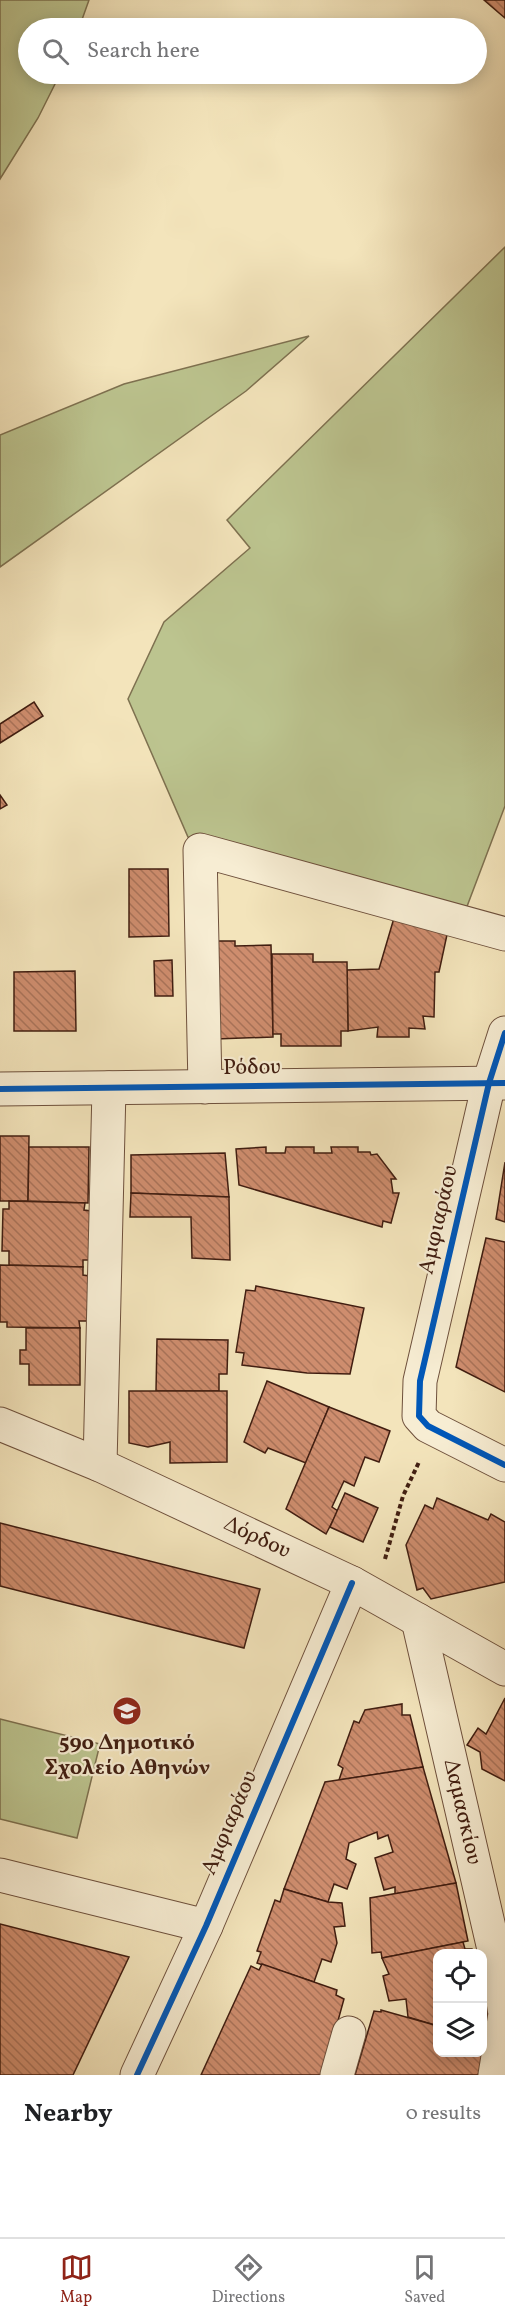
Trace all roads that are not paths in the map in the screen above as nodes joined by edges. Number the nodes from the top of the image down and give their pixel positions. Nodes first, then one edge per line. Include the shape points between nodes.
1 (505, 934) edge
2 (505, 1033) edge
3 (497, 1083) edge
4 (205, 1087) junction
5 (109, 1088) junction
6 (0, 1089) edge
7 (0, 1424) edge
8 (100, 1465) junction
9 (505, 1465) edge
10 (363, 1589) junction
11 (418, 1620) junction
12 (505, 1670) edge
13 (0, 1875) edge
14 (206, 1926) junction
15 (349, 2033) dead end
16 (137, 2075) edge
17 (337, 2075) edge
18 (495, 2075) edge

1 - 4 street via 200,850
2 - 3 street, Αμφιαράου
3 - 4 street, Ρόδου
3 - 9 street, Αμφιαράου via 420,1381 418,1416 428,1426
4 - 5 street, Ρόδου
5 - 6 street, Ρόδου
5 - 8 street
7 - 8 street, Δόρδου
8 - 10 street, Δόρδου
10 - 11 street, Δόρδου
10 - 14 street, Αμφιαράου
11 - 12 street, Δόρδου
11 - 18 street, Δαμασκίου via 498,1969 505,2014
13 - 14 street
14 - 16 street, Αμφιαράου
15 - 17 street

